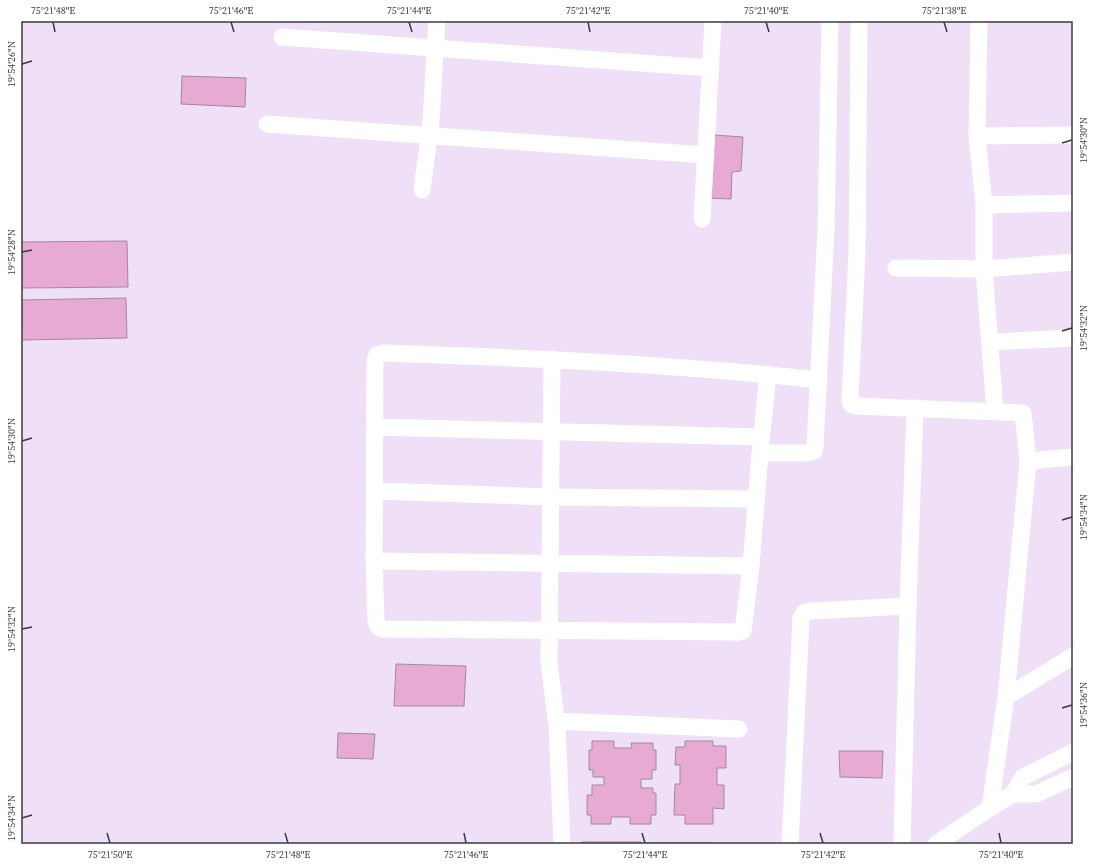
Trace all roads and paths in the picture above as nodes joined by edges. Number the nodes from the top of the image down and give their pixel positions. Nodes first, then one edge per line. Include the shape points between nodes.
1 (437, 21) edge
2 (713, 21) edge
3 (830, 21) edge
4 (859, 21) edge
5 (979, 21) edge
6 (282, 37) dead end
7 (436, 48) junction
8 (710, 68) junction
9 (267, 124) dead end
10 (1073, 135) edge
11 (429, 136) junction
12 (977, 136) junction
13 (706, 155) junction
14 (422, 190) dead end
15 (1073, 203) edge
16 (984, 206) junction
17 (702, 219) dead end
18 (1073, 262) edge
19 (896, 268) dead end
20 (984, 269) junction
21 (1073, 338) edge
22 (990, 342) junction
23 (552, 359) junction
24 (768, 374) junction
25 (819, 380) junction
26 (915, 408) junction
27 (995, 411) junction
28 (375, 427) junction
29 (551, 431) junction
30 (760, 445) junction
31 (1073, 457) edge
32 (1028, 461) junction
33 (374, 491) junction
34 (551, 497) junction
35 (756, 499) junction
36 (374, 561) junction
37 (550, 563) junction
38 (751, 566) junction
39 (908, 606) junction
40 (549, 630) junction
41 (1073, 656) edge
42 (1006, 697) junction
43 (556, 721) junction
44 (739, 729) dead end
45 (1073, 752) edge
46 (1073, 777) edge
47 (1013, 794) junction
48 (990, 808) junction
49 (562, 844) edge
50 (790, 844) edge
51 (902, 844) edge
52 (936, 844) edge

1 - 7 street
2 - 8 street
3 - 25 street via 826,229
4 - 26 street via 857,252 850,399 851,404 856,406
5 - 12 street
6 - 7 street
7 - 8 street
7 - 11 street
8 - 13 street
9 - 11 street
10 - 12 street
11 - 13 street
11 - 14 street
12 - 16 street
13 - 17 street
15 - 16 street
16 - 20 street
18 - 20 street
19 - 20 street
20 - 22 street
21 - 22 street
22 - 27 street
23 - 24 street
23 - 28 street via 384,353 377,355 374,360
23 - 29 street
24 - 25 street
24 - 30 street
25 - 30 street via 814,451 808,454
26 - 27 street
26 - 39 street
27 - 32 street via 1023,413
28 - 29 street
28 - 33 street
29 - 30 street
29 - 34 street
30 - 35 street
31 - 32 street
32 - 42 street
33 - 34 street
33 - 36 street
34 - 35 street
34 - 37 street
35 - 38 street
36 - 37 street
36 - 40 street via 376,621 378,627 383,629
37 - 38 street
37 - 40 street
38 - 40 street via 744,628 740,632
39 - 50 street via 811,611 805,612 801,618
39 - 51 street
40 - 43 street via 549,670
41 - 42 street
42 - 48 street
43 - 44 street
43 - 49 street
45 - 47 street via 1023,777
46 - 47 street via 1036,794
47 - 48 street
48 - 52 street

